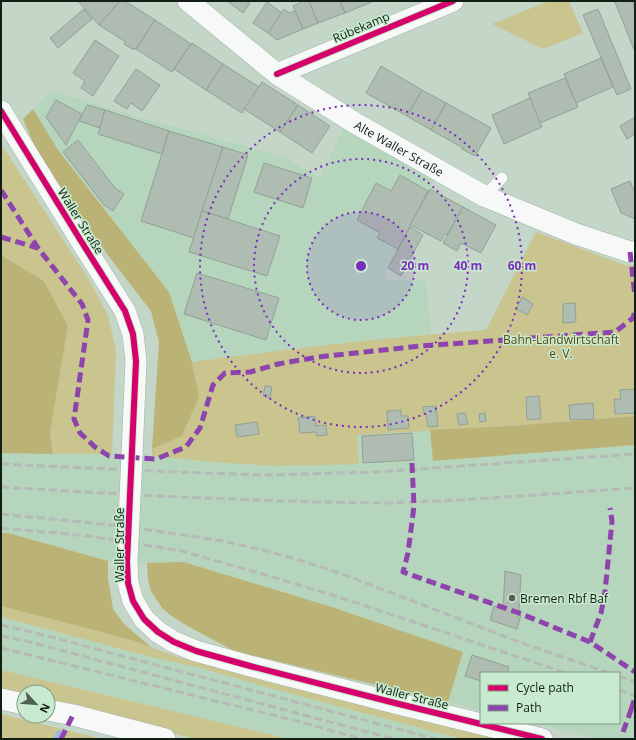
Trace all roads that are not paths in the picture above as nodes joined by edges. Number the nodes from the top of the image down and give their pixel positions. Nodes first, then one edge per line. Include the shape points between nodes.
1 (188, 1) edge
2 (453, 1) edge
3 (277, 74) junction
4 (1, 110) edge
5 (502, 178) dead end
6 (484, 196) junction
7 (635, 252) edge
8 (1, 699) edge
9 (16, 702) edge
10 (56, 712) edge
11 (480, 724) edge
12 (480, 724) edge
13 (165, 739) edge
14 (542, 739) edge

1 - 3 street, Alte Waller Straße
2 - 3 street, Rübekamp
3 - 6 street, Alte Waller Straße via 353,122
4 - 11 street, Waller Straße, bridge via 125,311 132,334 136,361 127,562 128,583 133,601 144,619 174,642 196,651
5 - 6 lane
6 - 7 street, Alte Waller Straße via 576,234
8 - 9 street
10 - 13 street
12 - 14 street, Waller Straße, bridge

